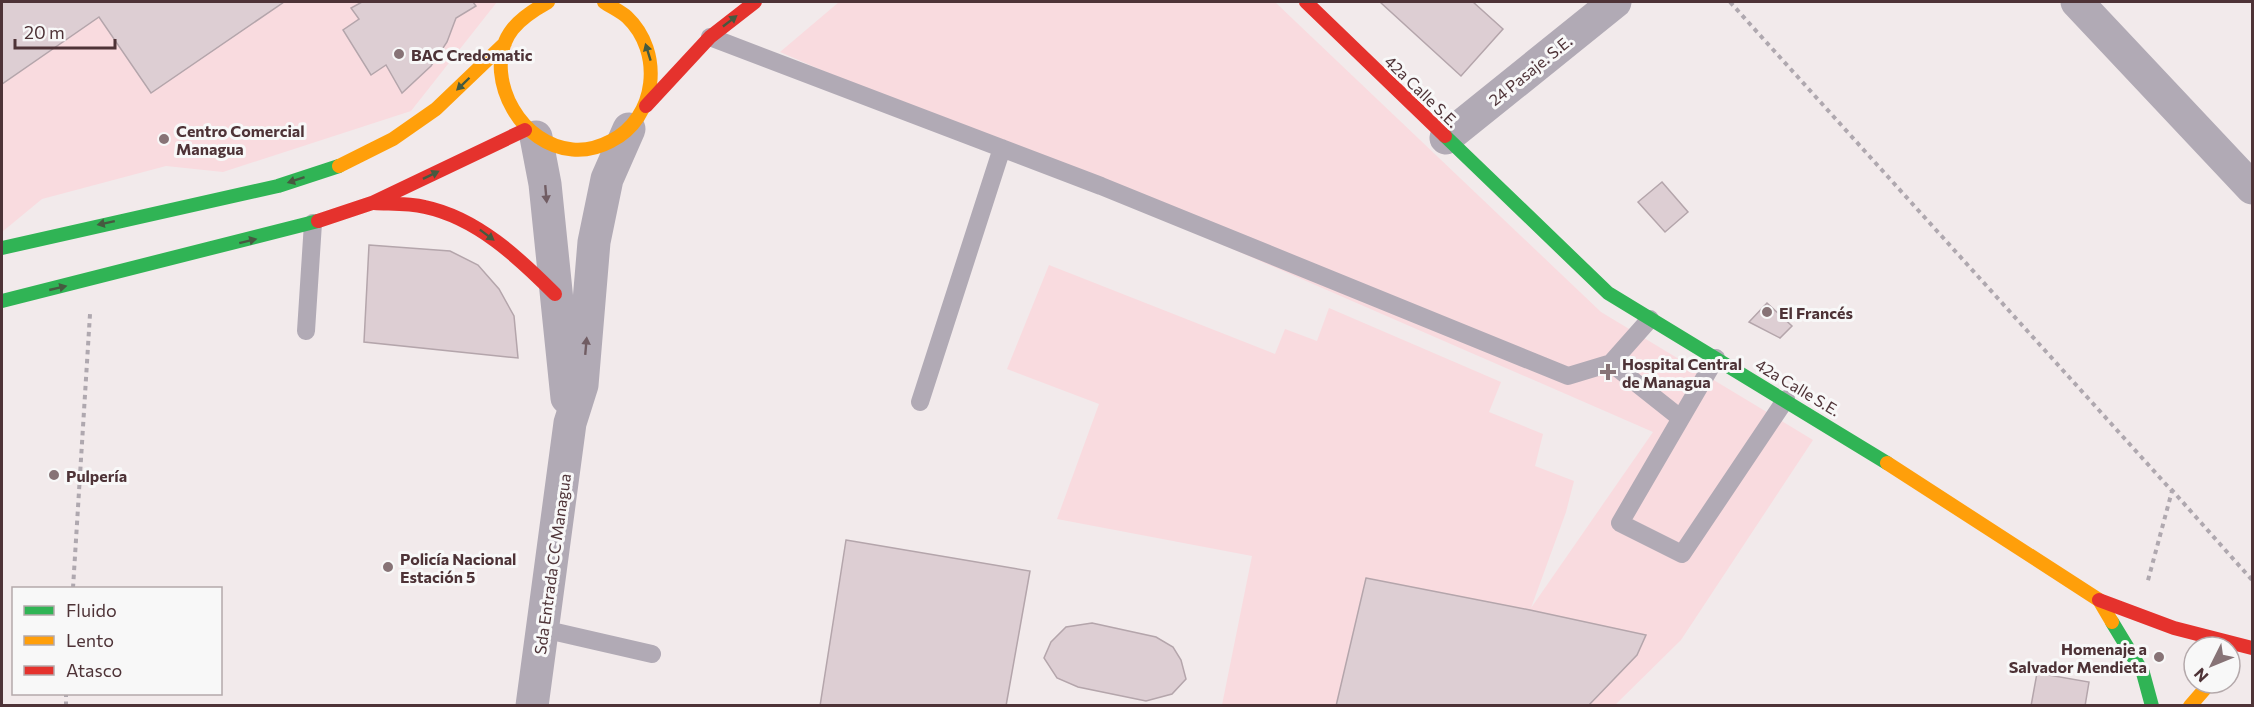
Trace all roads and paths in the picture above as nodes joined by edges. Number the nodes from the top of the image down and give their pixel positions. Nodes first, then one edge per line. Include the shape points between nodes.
1 (516, 2) edge
2 (548, 2) edge
3 (604, 2) edge
4 (755, 2) edge
5 (1306, 2) edge
6 (1614, 2) edge
7 (1730, 2) edge
8 (2077, 2) edge
9 (625, 5) edge
10 (515, 24) junction
11 (1754, 28) junction
12 (710, 37) junction
13 (505, 43) junction
14 (637, 118) junction
15 (530, 133) junction
16 (1446, 138) junction
17 (1002, 148) junction
18 (2253, 188) edge
19 (372, 203) junction
20 (313, 224) junction
21 (2, 248) edge
22 (92, 280) junction
23 (555, 294) junction
24 (2, 301) edge
25 (1650, 319) junction
26 (306, 331) dead end
27 (1716, 358) junction
28 (1611, 363) junction
29 (1786, 399) junction
30 (920, 402) dead end
31 (1679, 417) junction
32 (570, 423) junction
33 (2172, 491) junction
34 (2253, 580) edge
35 (73, 587) edge
36 (2099, 600) junction
37 (2139, 615) junction
38 (543, 629) junction
39 (2251, 648) edge
40 (652, 654) dead end
41 (532, 705) edge
42 (2152, 705) edge

1 - 10 lane
2 - 10 street via 538,5
3 - 9 street
12 -> 4 street
5 - 16 street, 42a Calle S.E.
6 - 16 street, 24 Pasaje. S.E.
7 - 11 path
8 - 18 street
14 -> 9 street via 653,81 651,53
10 - 13 street
11 - 33 path
11 - 34 path
12 - 14 street
12 - 17 lane
13 - 15 street via 501,89 510,111
13 -> 21 street via 436,109 393,139 340,166 278,186
14 - 15 street via 608,142 584,149 559,147
32 -> 14 street via 582,385 594,242 607,179
19 -> 15 street
15 -> 23 street via 545,184
16 - 25 street, 42a Calle S.E. via 1608,293
17 - 28 lane via 1568,376
17 - 30 lane
19 - 20 street
19 -> 23 street via 428,208 477,228 527,266
22 -> 20 street
20 - 26 lane
24 -> 22 street
22 - 35 path
23 - 32 street
25 - 27 street, 42a Calle S.E.
25 - 28 lane
27 - 29 street, 42a Calle S.E.
27 - 31 lane
28 - 31 lane
29 - 31 lane via 1682,554 1620,523
29 - 36 street, 42a Calle S.E.
32 - 38 street, Sda Entrada CC Managua
33 - 34 path
33 - 37 path
36 - 37 street
36 - 42 street, 42a Calle S.E. via 2143,673
37 - 39 street
38 - 40 lane
38 - 41 street, Sda Entrada CC Managua

